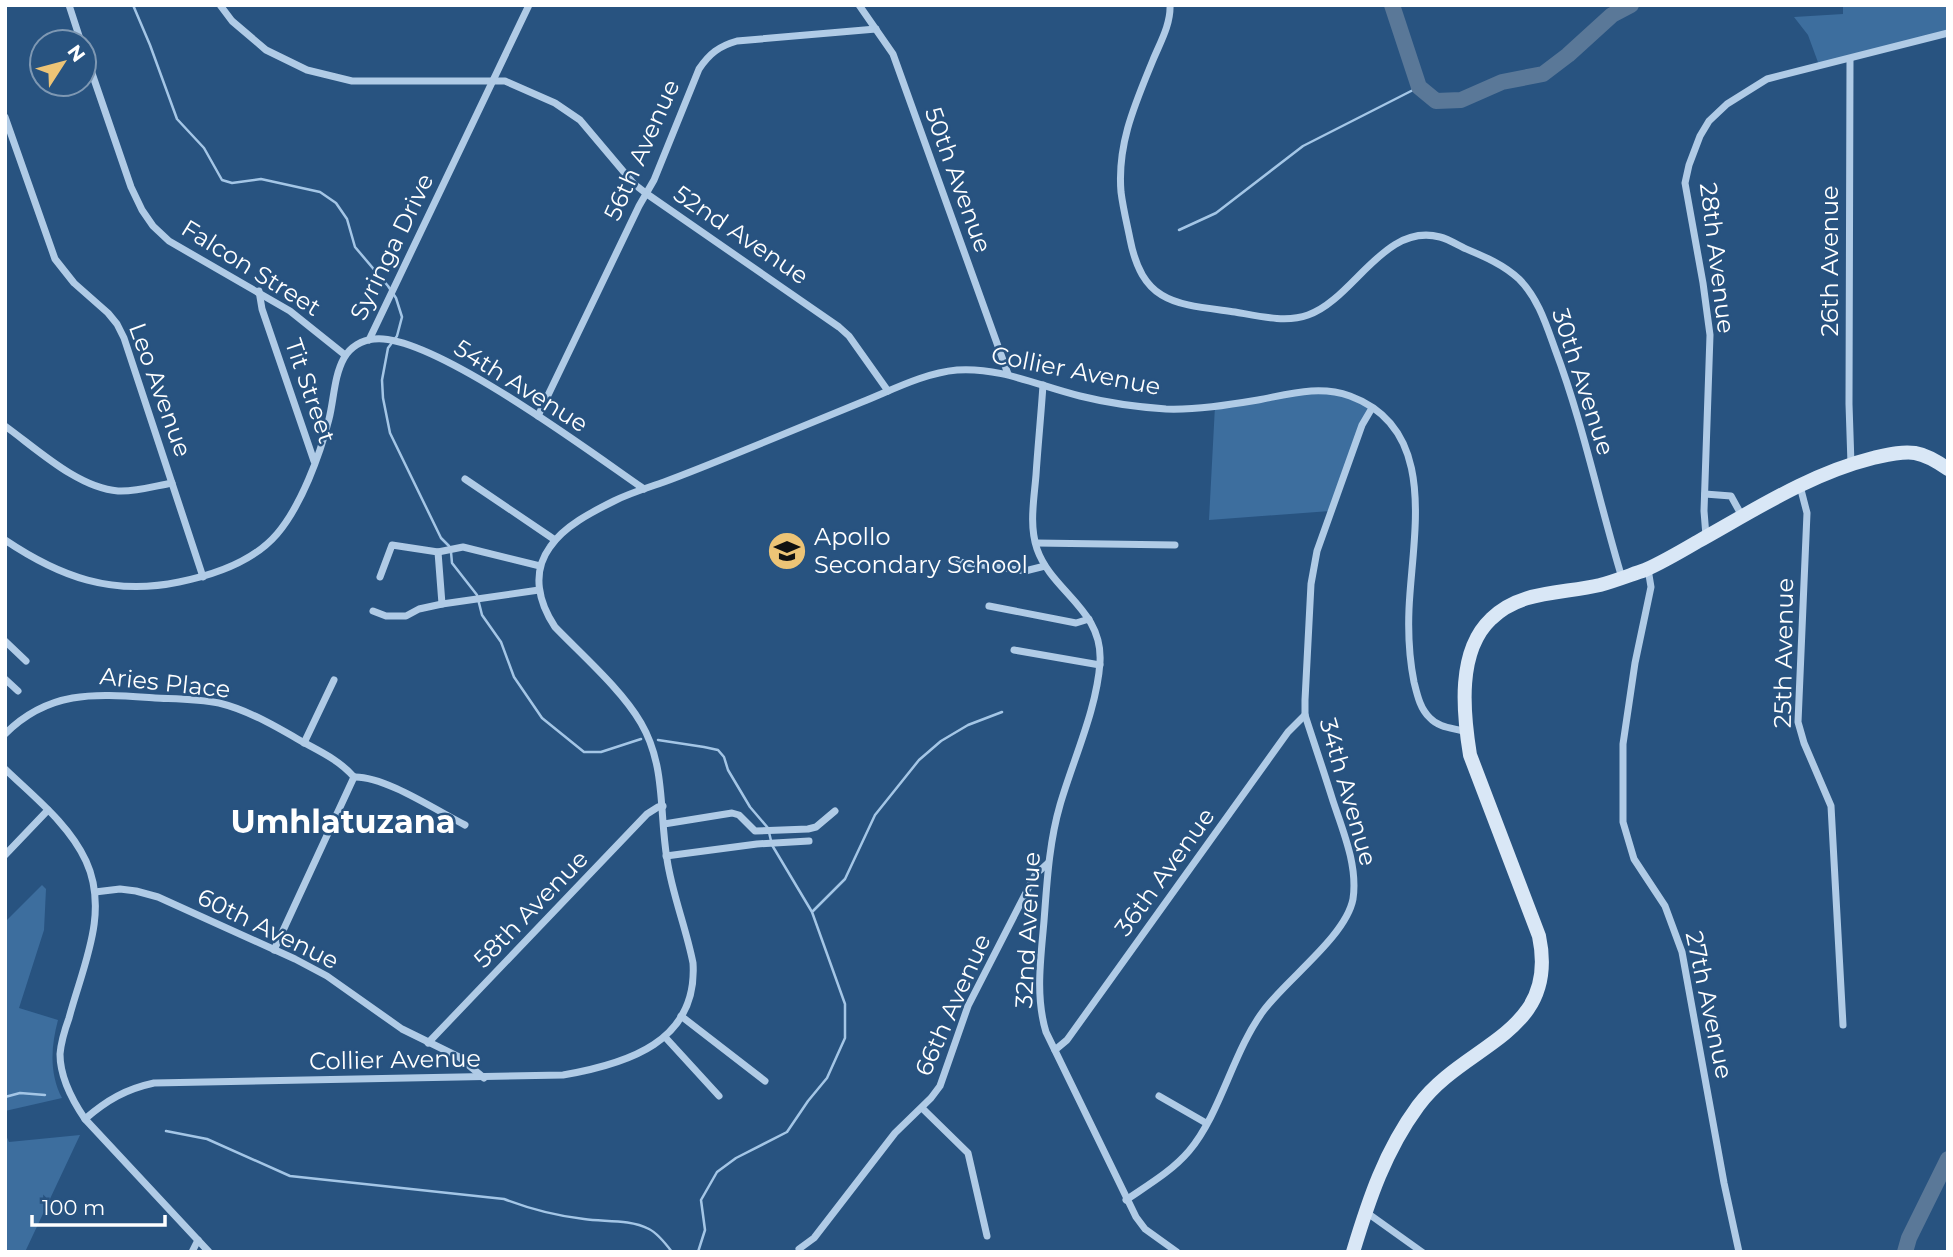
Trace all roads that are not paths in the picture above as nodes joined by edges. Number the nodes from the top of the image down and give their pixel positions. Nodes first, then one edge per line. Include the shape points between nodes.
1 (69, 5) edge
2 (220, 5) edge
3 (529, 5) edge
4 (859, 5) edge
5 (1170, 5) edge
6 (76, 28) edge
7 (876, 29) junction
8 (1948, 33) edge
9 (1850, 59) junction
10 (493, 80) junction
11 (98, 91) edge
12 (5, 117) edge
13 (647, 194) junction
14 (259, 291) junction
15 (369, 340) junction
16 (345, 355) junction
17 (1008, 374) junction
18 (1043, 385) junction
19 (888, 391) junction
20 (1372, 408) junction
21 (538, 416) junction
22 (5, 426) edge
23 (314, 462) junction
24 (1851, 464) junction
25 (1948, 469) edge
26 (465, 479) dead end
27 (172, 483) junction
28 (1800, 486) junction
29 (644, 489) junction
30 (1705, 494) junction
31 (1742, 516) junction
32 (1706, 537) junction
33 (5, 540) edge
34 (555, 540) junction
35 (1036, 543) junction
36 (1174, 545) dead end
37 (438, 552) junction
38 (959, 562) dead end
39 (1045, 565) junction
40 (540, 566) junction
41 (1648, 568) junction
42 (203, 577) junction
43 (380, 577) dead end
44 (1622, 578) junction
45 (539, 590) junction
46 (442, 604) junction
47 (989, 607) dead end
48 (373, 611) dead end
49 (1089, 619) junction
50 (5, 641) edge
51 (1014, 650) dead end
52 (26, 661) dead end
53 (1100, 665) junction
54 (5, 679) edge
55 (334, 680) dead end
56 (18, 691) dead end
57 (1305, 715) junction
58 (1466, 732) junction
59 (5, 734) edge
60 (303, 743) junction
61 (5, 769) edge
62 (354, 777) junction
63 (663, 806) junction
64 (48, 810) junction
65 (835, 811) dead end
66 (664, 824) junction
67 (465, 825) dead end
68 (809, 841) dead end
69 (5, 855) edge
70 (666, 856) junction
71 (1048, 863) junction
72 (95, 892) junction
73 (274, 950) junction
74 (681, 1016) junction
75 (1843, 1025) dead end
76 (664, 1037) junction
77 (428, 1043) junction
78 (1055, 1050) junction
79 (484, 1078) junction
80 (765, 1081) dead end
81 (719, 1096) dead end
82 (1159, 1096) dead end
83 (922, 1108) junction
84 (85, 1119) junction
85 (1206, 1123) junction
86 (1126, 1200) junction
87 (1365, 1211) junction
88 (987, 1236) dead end
89 (198, 1240) junction
90 (799, 1249) dead end
91 (192, 1252) edge
92 (209, 1252) edge
93 (1177, 1252) edge
94 (1353, 1252) edge
95 (1422, 1252) edge
96 (1739, 1252) edge

1 - 6 street
2 - 10 street, 52nd Avenue via 266,50 307,70 366,82
3 - 10 street, Syringa Drive
4 - 7 street, 50th Avenue
5 - 44 street, 30th Avenue via 1171,14 1130,114 1122,149 1124,212 1135,262 1145,282 1157,293 1194,306 1295,318 1322,308 1389,248 1418,236 1440,237 1502,267 1525,286 1543,316 1567,381
7 - 13 street, 56th Avenue via 755,38 718,48 699,69
7 - 17 street, 50th Avenue via 893,54
8 - 9 street, 28th Avenue
9 - 24 street, 26th Avenue
9 - 30 street, 28th Avenue via 1767,79 1749,89 1709,121 1689,165 1686,190 1710,335
10 - 13 street, 52nd Avenue via 505,81 573,114
10 - 15 street, Syringa Drive
11 - 14 street, Falcon Street via 131,187 153,226 169,241
12 - 27 street, Leo Avenue via 55,259 117,324 124,338
13 - 19 street, 52nd Avenue via 828,318 849,336
13 - 21 street, 56th Avenue
14 - 16 street, Falcon Street
14 - 23 street, Tit Street
15 - 16 street, Syringa Drive
15 - 21 street, 54th Avenue via 402,343 456,365
16 - 23 street
17 - 18 street, Collier Avenue
17 - 19 street, Collier Avenue via 941,372
18 - 20 street, Collier Avenue via 1080,396 1176,409 1318,389 1353,397
18 - 35 street, 32nd Avenue via 1032,523
19 - 29 street, Collier Avenue
20 - 57 street, 34th Avenue via 1317,551 1311,584
20 - 58 street, Collier Avenue via 1405,446 1414,486 1417,511 1409,645 1417,693 1431,720
21 - 29 street, 54th Avenue
22 - 27 street via 83,481 99,487 117,491
23 - 42 street via 292,513 276,536 236,565
24 - 25 street via 1915,453
24 - 28 street
26 - 34 street
27 - 42 street, Leo Avenue
28 - 31 street
28 - 75 street, 25th Avenue via 1807,513 1798,722 1831,806
29 - 34 street, Collier Avenue via 596,510
30 - 31 street via 1731,496
30 - 32 street, 28th Avenue
31 - 32 street
32 - 41 street
33 - 42 street via 60,572 103,584 139,587
34 - 40 street, Collier Avenue
35 - 36 street
35 - 39 street, 32nd Avenue
37 - 40 street via 463,547
37 - 43 street via 392,545
37 - 46 street
38 - 39 street via 1025,571
39 - 49 street, 32nd Avenue
40 - 45 street, Collier Avenue
41 - 44 street
41 - 96 street, 27th Avenue via 1651,587 1623,744 1623,822 1634,859 1665,906 1682,952
44 - 58 street via 1529,597 1489,620 1468,658
45 - 46 street
45 - 63 street, Collier Avenue via 555,627 642,724 657,762
46 - 48 street via 406,616
47 - 49 street via 1076,623
49 - 53 street, 32nd Avenue
50 - 52 street
51 - 53 street
53 - 71 street, 32nd Avenue
54 - 56 street
55 - 60 street
57 - 78 street, 36th Avenue via 1288,732 1067,1040
57 - 85 street, 34th Avenue via 1347,843 1353,874 1351,908 1335,934 1258,1019
58 - 87 street via 1475,773 1539,936 1542,976 1538,993 1520,1020 1441,1079 1417,1107 1380,1170
59 - 60 street, Aries Place via 48,705 68,697 96,695 218,703 256,716
60 - 62 street, Aries Place via 334,758
61 - 64 street
62 - 67 street via 388,785
62 - 73 street
63 - 66 street, Collier Avenue
63 - 77 street, 58th Avenue via 648,814
64 - 69 street
64 - 72 street via 78,845
65 - 66 street via 816,827 775,831 752,830 739,814 732,813
66 - 70 street, Collier Avenue
68 - 70 street
70 - 74 street, Collier Avenue via 693,962 691,996
71 - 78 street, 32nd Avenue via 1040,1006
71 - 83 street, 66th Avenue via 1035,875 968,1006 940,1086
72 - 73 street, 60th Avenue via 120,889 158,897
72 - 84 street via 90,948 60,1054 69,1092
73 - 77 street, 60th Avenue via 327,976
74 - 76 street, Collier Avenue
74 - 80 street
76 - 79 street, Collier Avenue via 634,1056 593,1069
76 - 81 street
77 - 79 street, 60th Avenue via 459,1057
78 - 86 street, 32nd Avenue
79 - 84 street, Collier Avenue via 154,1083 124,1091
82 - 85 street
83 - 88 street via 968,1153
83 - 90 street, 66th Avenue via 895,1133 814,1238
84 - 89 street
85 - 86 street, 34th Avenue via 1182,1158
86 - 93 street, 32nd Avenue via 1145,1230
87 - 94 street
87 - 95 street
89 - 91 street
89 - 92 street

